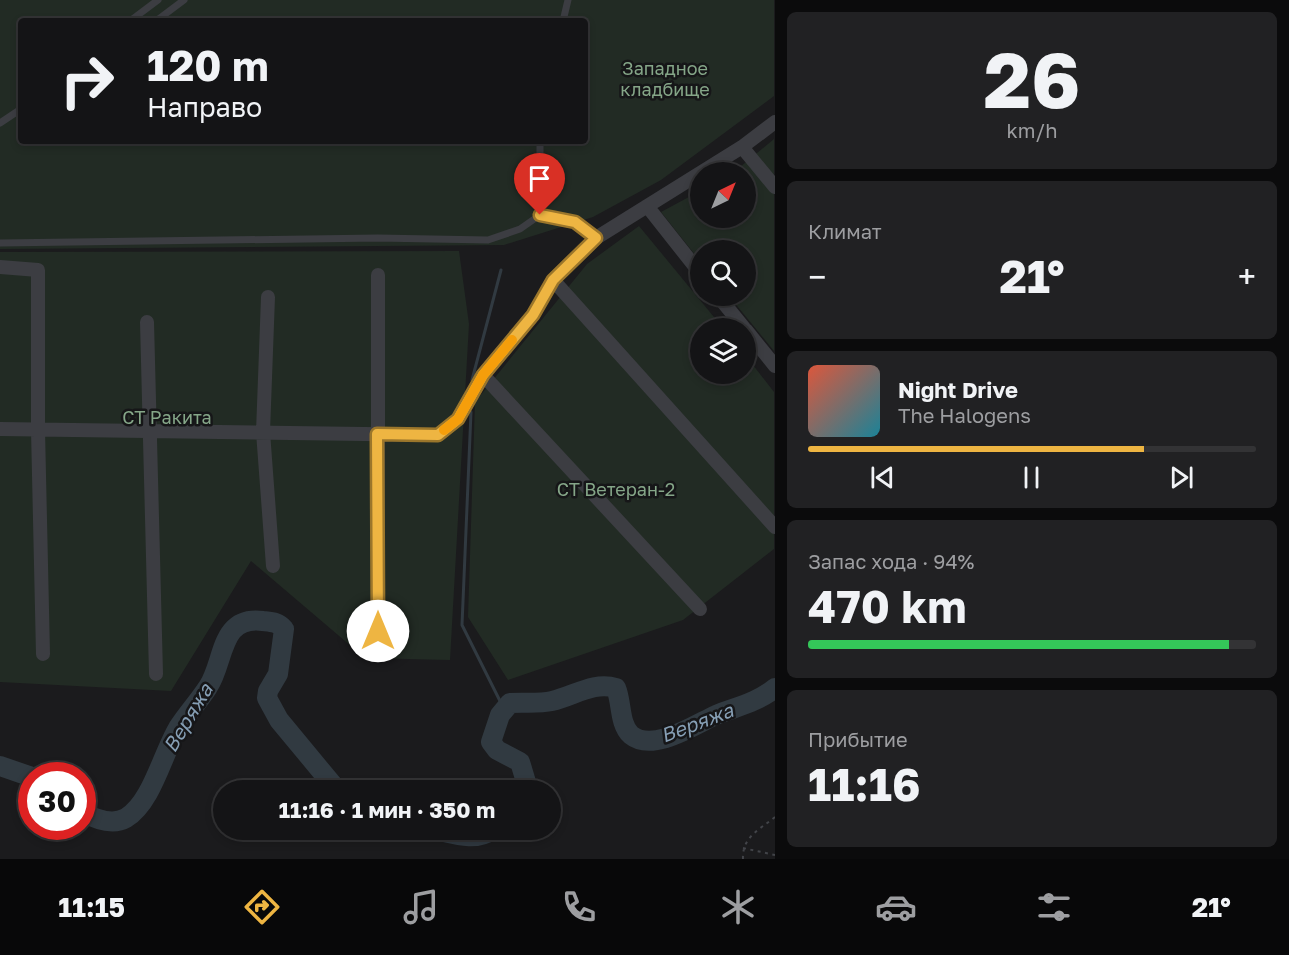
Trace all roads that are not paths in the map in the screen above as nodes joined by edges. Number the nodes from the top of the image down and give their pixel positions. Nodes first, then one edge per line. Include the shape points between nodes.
1 (158, 0) edge
2 (184, 0) edge
3 (568, 0) edge
4 (134, 18) edge
5 (160, 18) edge
6 (564, 18) edge
7 (18, 111) edge
8 (774, 122) edge
9 (0, 123) edge
10 (540, 144) edge
11 (742, 147) junction
12 (774, 187) edge
13 (647, 206) junction
14 (540, 215) junction
15 (596, 238) junction
16 (0, 243) edge
17 (690, 260) edge
18 (0, 267) edge
19 (378, 275) dead end
20 (553, 280) junction
21 (268, 297) dead end
22 (726, 306) edge
23 (736, 318) edge
24 (147, 322) dead end
25 (756, 343) edge
26 (774, 366) edge
27 (483, 375) junction
28 (0, 429) edge
29 (38, 430) junction
30 (150, 432) junction
31 (263, 432) junction
32 (377, 434) junction
33 (774, 527) edge
34 (273, 566) dead end
35 (700, 609) dead end
36 (378, 631) dead end
37 (43, 654) dead end
38 (156, 674) dead end

1 - 4 lane
2 - 5 lane
3 - 6 lane
7 - 9 lane
8 - 11 street
10 - 14 lane
11 - 12 street
11 - 13 street
13 - 15 street
13 - 17 street
14 - 15 lane via 575,222
14 - 16 lane via 520,229 488,240
15 - 20 street
18 - 29 street via 38,270
19 - 32 street
20 - 27 street via 533,315
20 - 33 street
21 - 31 street
22 - 23 street
24 - 30 street
25 - 26 street
27 - 32 street via 458,419 438,435
27 - 35 street
28 - 29 street
29 - 30 street
29 - 37 street
30 - 31 street
30 - 38 street
31 - 32 street
31 - 34 street
32 - 36 street

